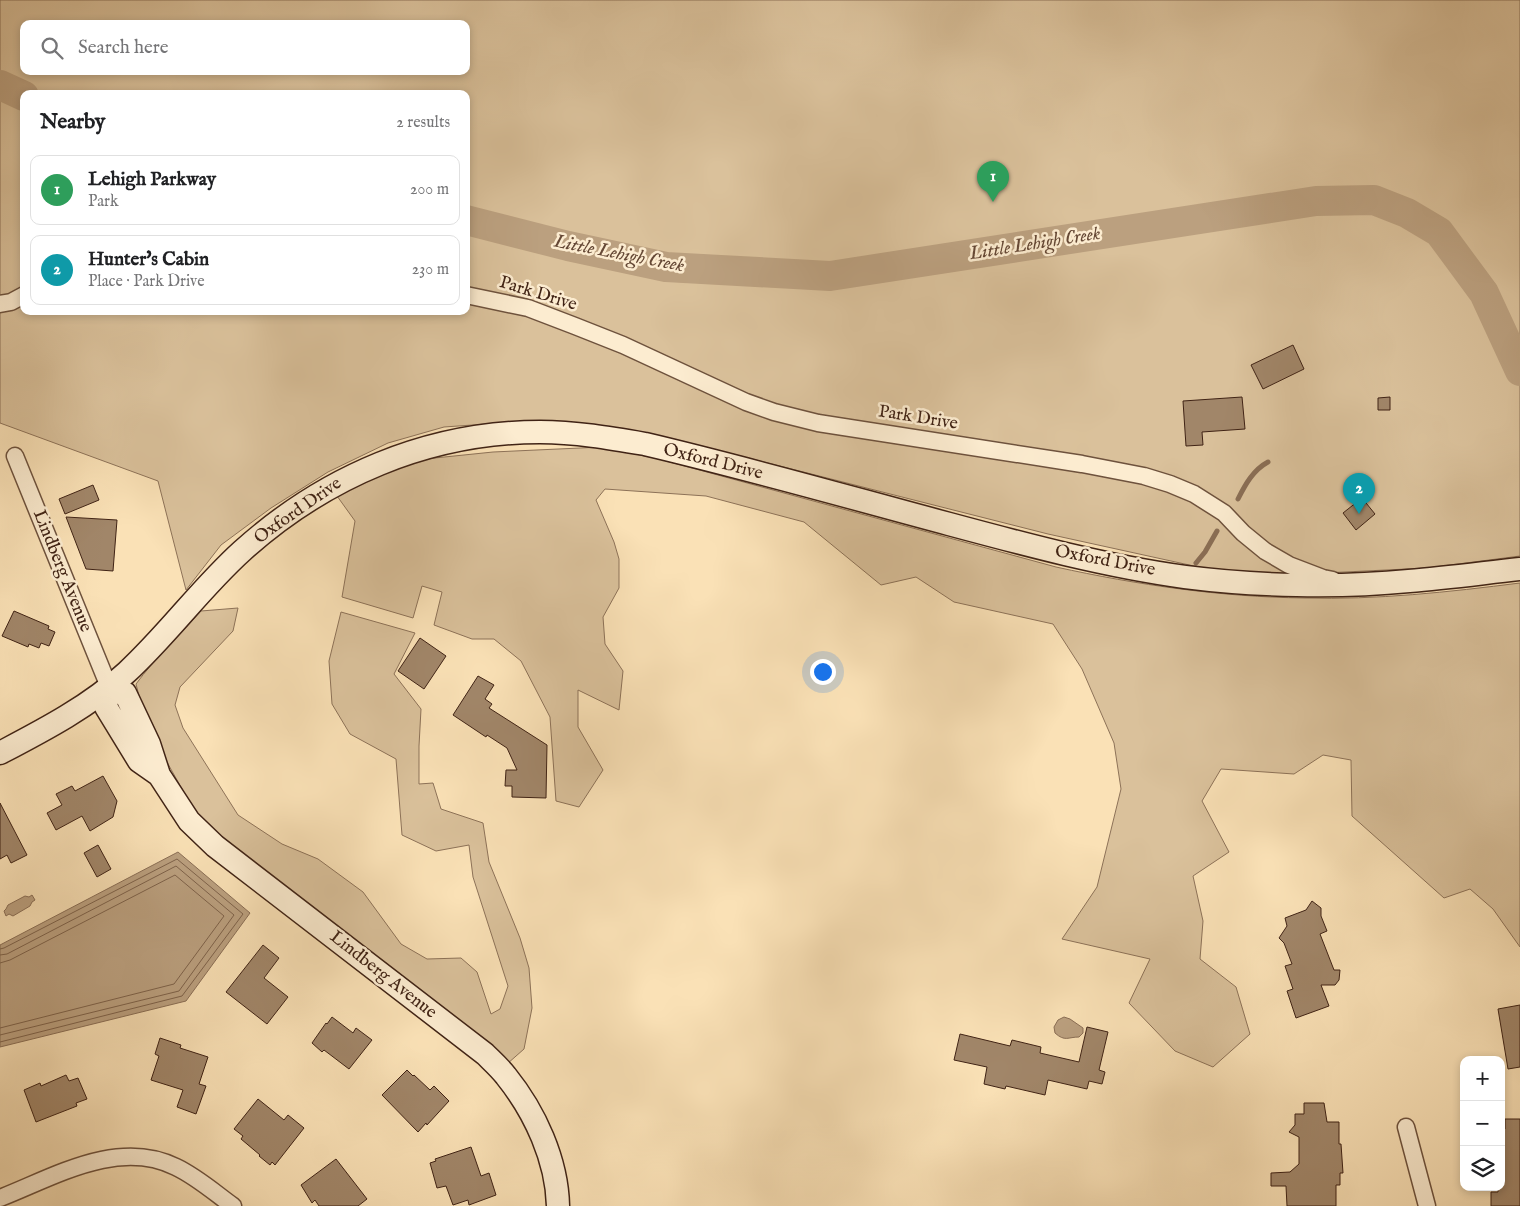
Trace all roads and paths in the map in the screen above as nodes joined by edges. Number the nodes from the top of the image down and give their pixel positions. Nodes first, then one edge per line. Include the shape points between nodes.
1 (470, 296) edge
2 (20, 297) edge
3 (0, 304) edge
4 (15, 456) dead end
5 (1520, 569) edge
6 (1355, 584) junction
7 (109, 687) junction
8 (0, 753) edge
9 (1406, 1127) dead end
10 (0, 1198) edge
11 (233, 1206) edge
12 (558, 1206) edge
13 (1427, 1206) edge

1 - 6 street, Park Drive via 528,308 622,345 746,402 800,419 1144,476 1170,484 1194,494 1224,513 1258,545 1289,564 1324,578
2 - 3 street
4 - 7 street, Lindberg Avenue
5 - 6 main road, Oxford Drive via 1407,582
6 - 7 main road, Oxford Drive via 1218,580 1116,565 1030,546 645,444 582,434 499,433 420,448 346,478 309,499 240,552 165,634
7 - 8 main road, Oxford Drive via 57,722
7 - 12 main road, Lindberg Avenue via 106,707 139,761 159,775 189,821 215,846 485,1054 506,1076 530,1110 547,1148
9 - 13 street
10 - 11 street via 87,1163 133,1156 153,1158 175,1166

